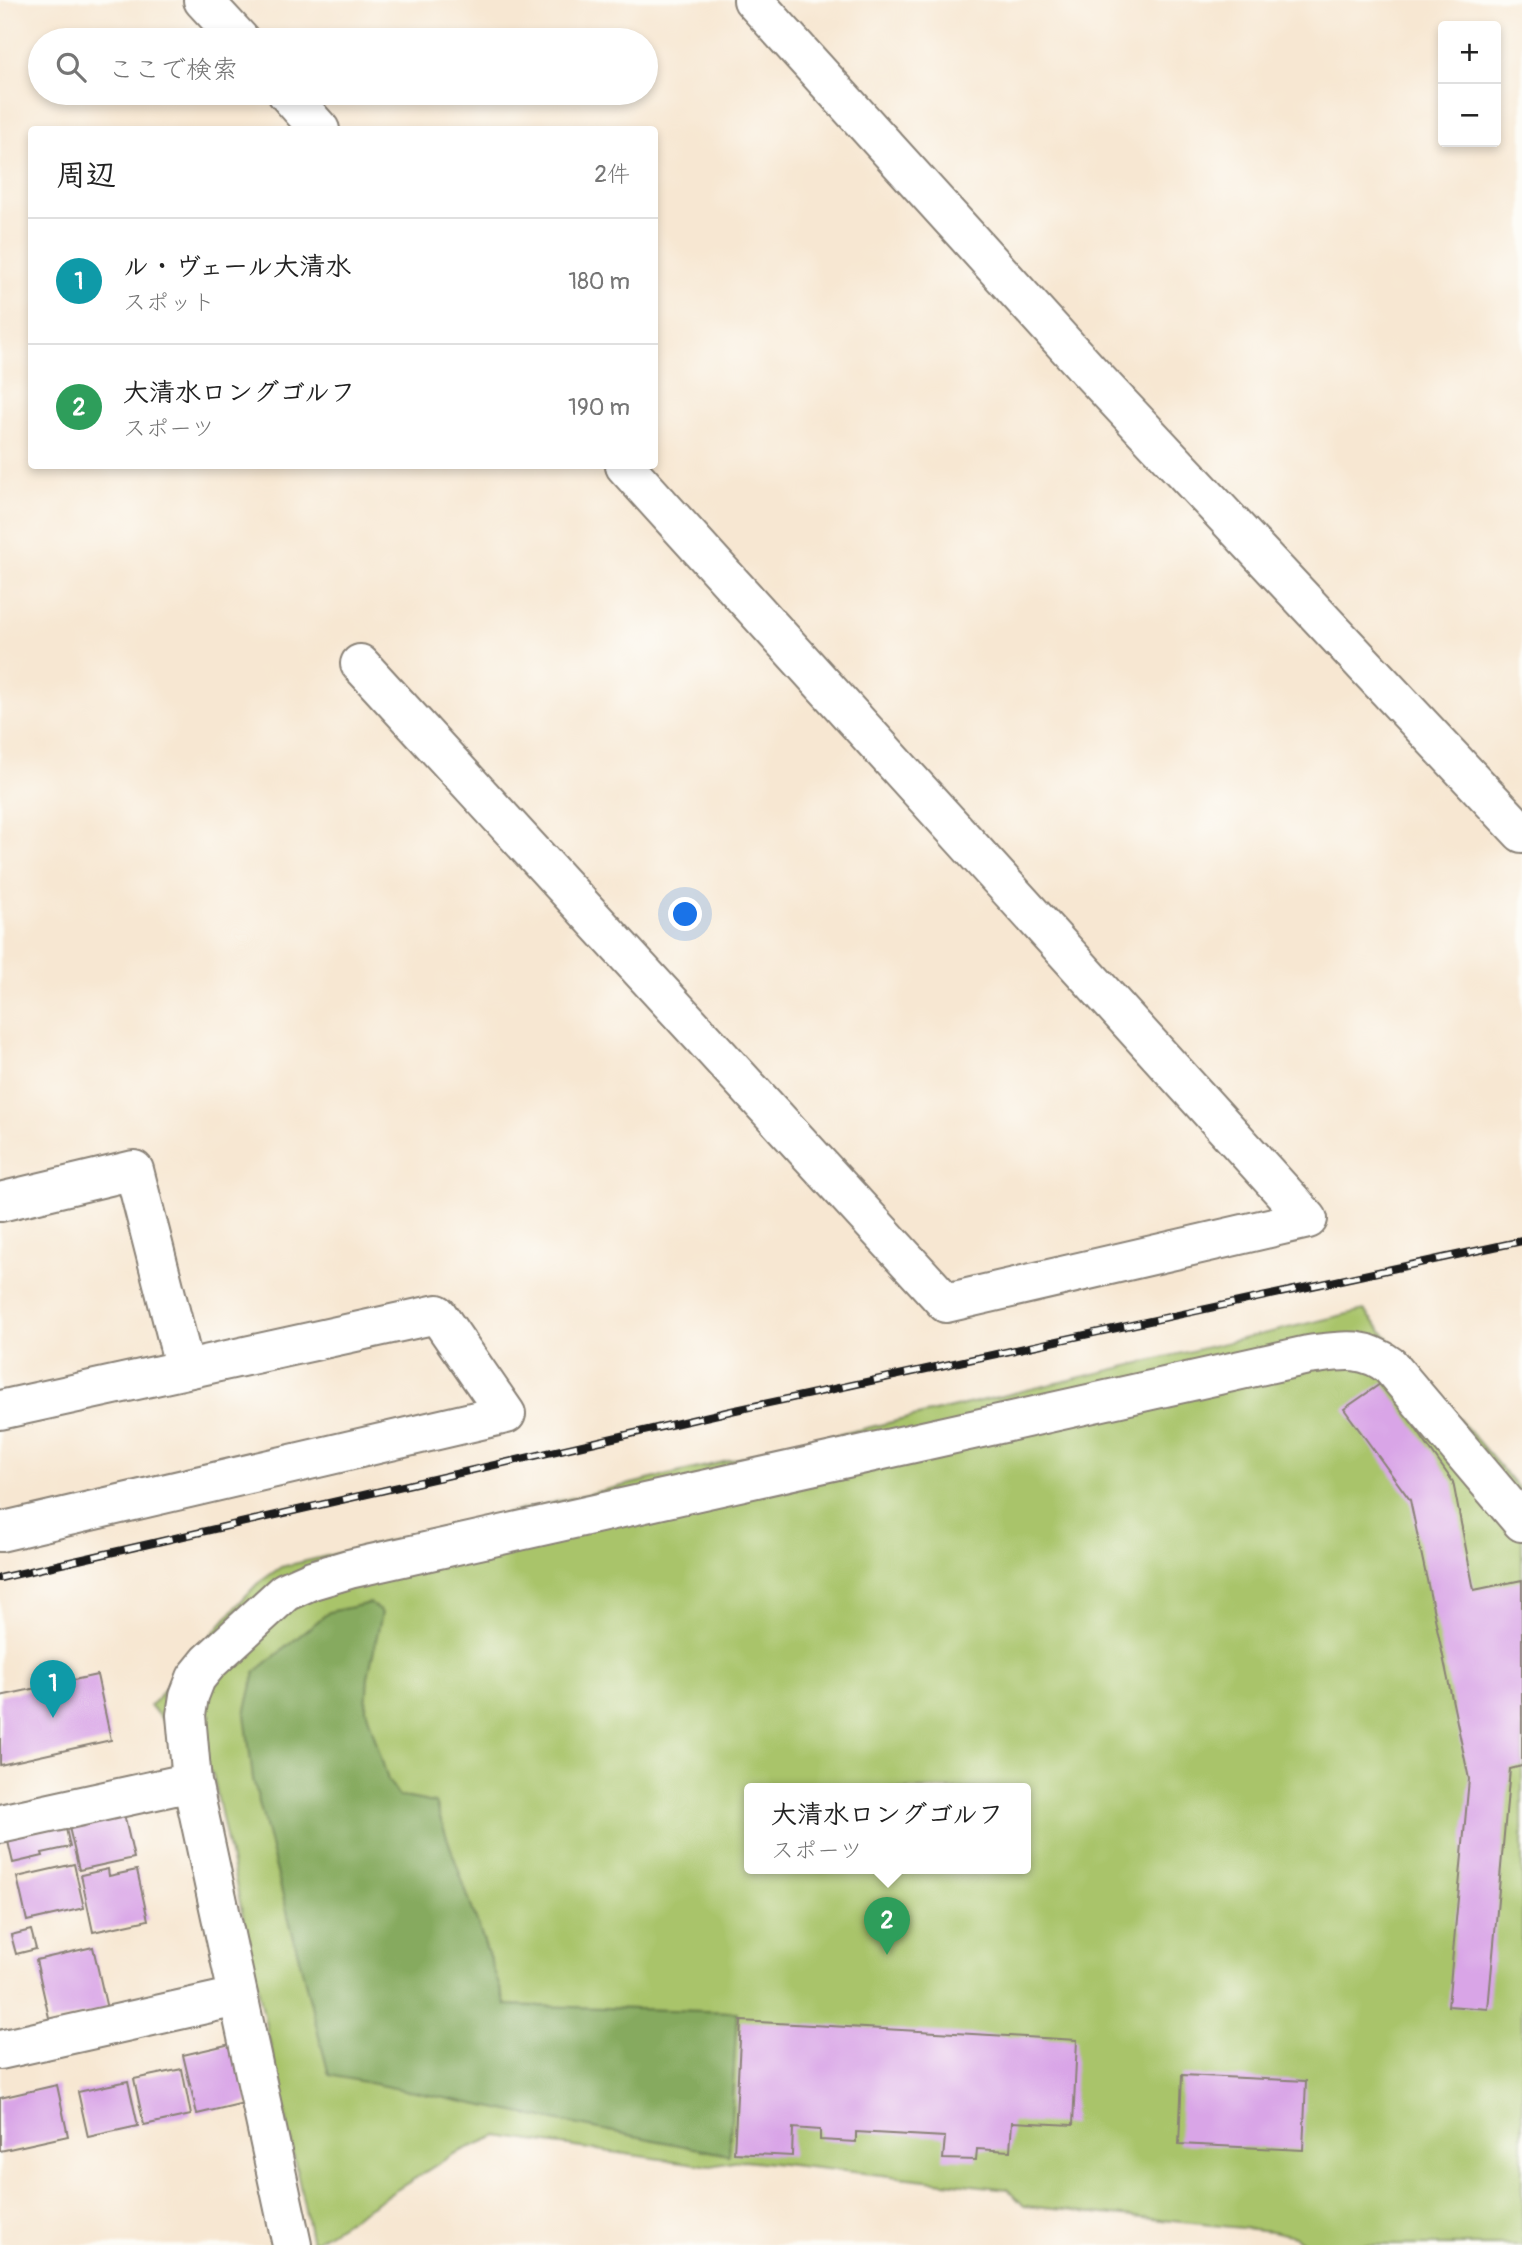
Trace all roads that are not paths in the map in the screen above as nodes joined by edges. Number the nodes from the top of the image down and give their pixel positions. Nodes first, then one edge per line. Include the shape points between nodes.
1 (203, 0) edge
2 (753, 0) edge
3 (229, 28) edge
4 (298, 105) edge
5 (316, 126) edge
6 (628, 469) edge
7 (360, 664) dead end
8 (1522, 833) edge
9 (0, 1202) edge
10 (186, 1369) junction
11 (0, 1410) edge
12 (1522, 1522) edge
13 (0, 1532) edge
14 (192, 1782) junction
15 (0, 1824) edge
16 (237, 1997) junction
17 (0, 2050) edge
18 (292, 2245) edge

1 - 3 street
2 - 8 street via 1090,372
4 - 5 street
6 - 7 street via 1308,1219 946,1303
9 - 10 street via 134,1170
10 - 11 street
10 - 13 street via 437,1314 506,1414
12 - 14 street via 1384,1361 1357,1350 1308,1355 312,1580 285,1592 196,1678 186,1715
14 - 15 street
14 - 16 street
16 - 17 street
16 - 18 street

